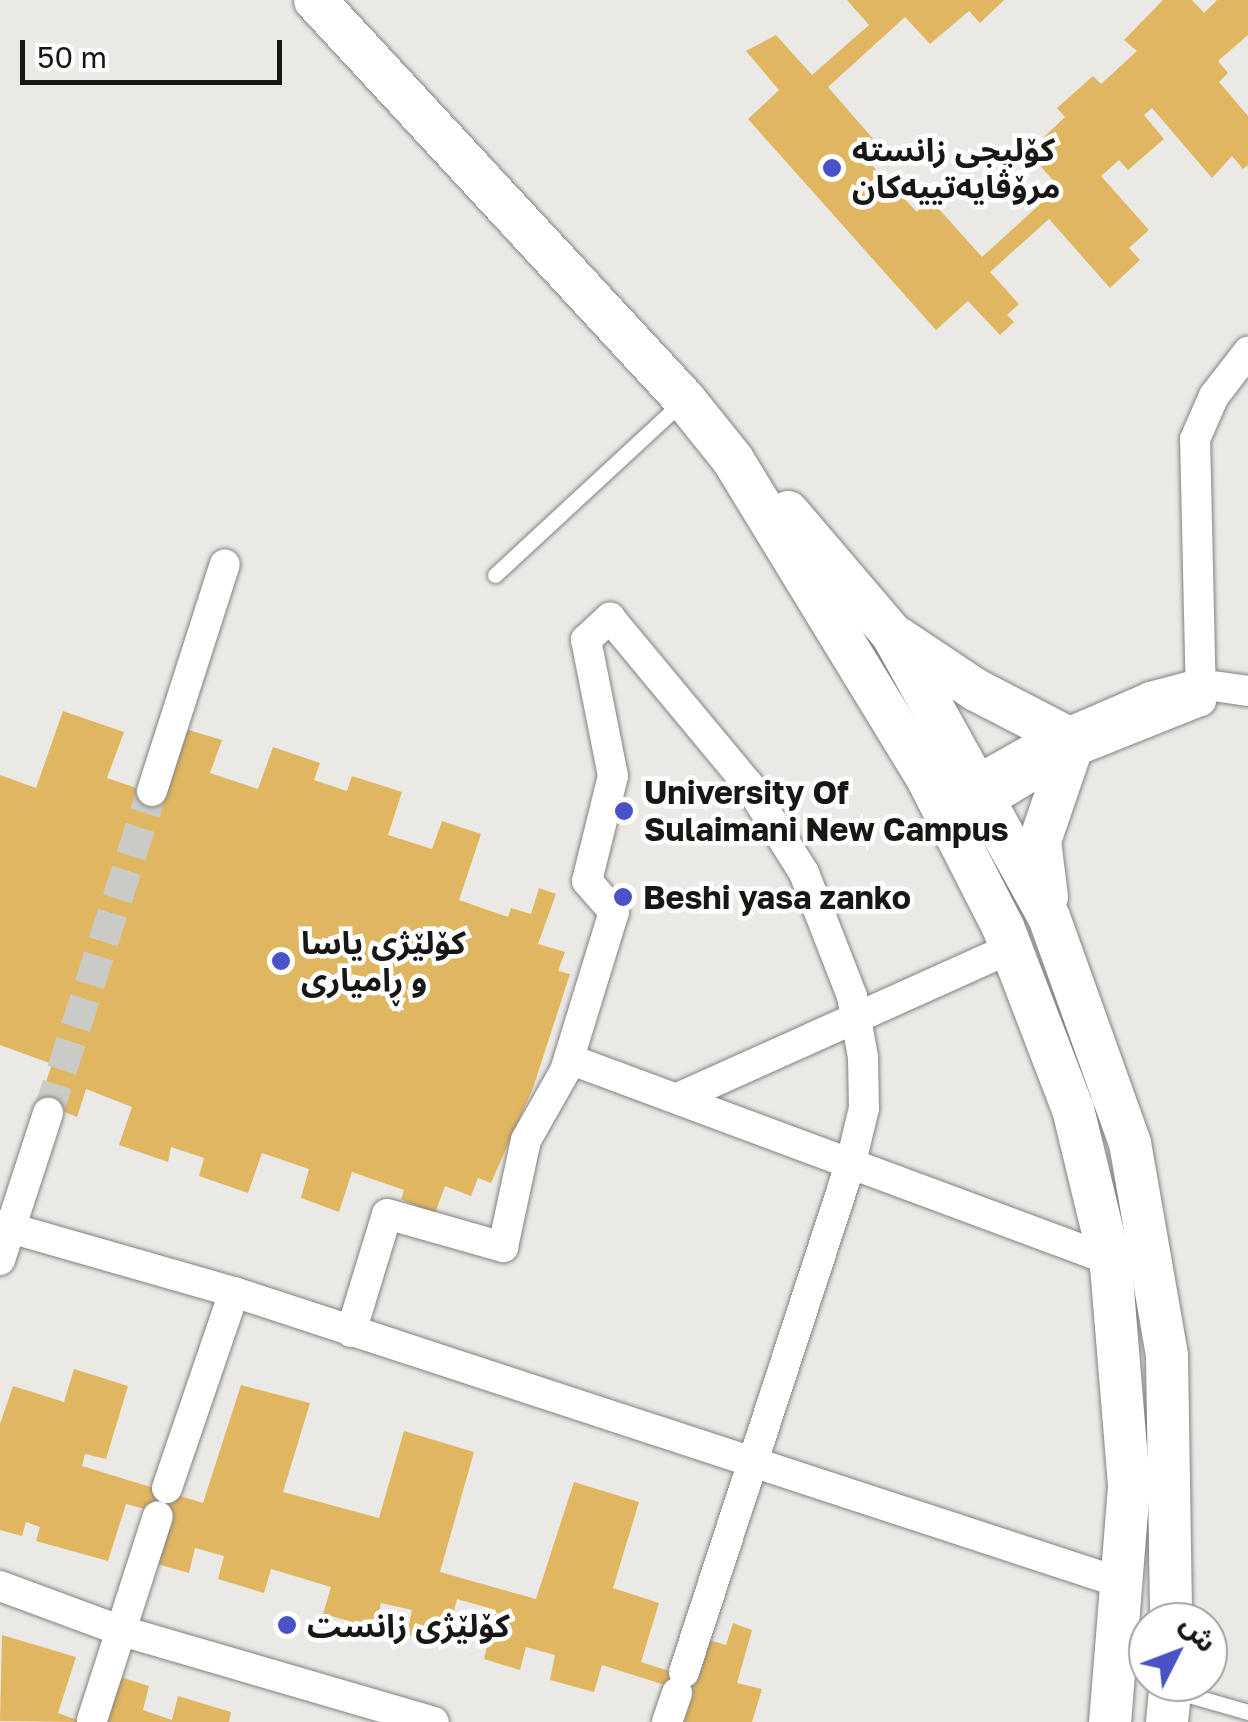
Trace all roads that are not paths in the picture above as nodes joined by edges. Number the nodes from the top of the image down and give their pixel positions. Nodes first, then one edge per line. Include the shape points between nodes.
1 (315, 0) edge
2 (1248, 352) edge
3 (685, 400) junction
4 (733, 460) junction
5 (225, 564) dead end
6 (494, 575) dead end
7 (892, 634) junction
8 (1244, 689) edge
9 (1200, 692) junction
10 (1066, 743) junction
11 (152, 791) tunnel mouth
12 (962, 803) junction
13 (1050, 918) junction
14 (1012, 948) junction
15 (856, 1020) junction
16 (569, 1058) junction
17 (680, 1097) junction
18 (48, 1113) tunnel mouth
19 (851, 1162) junction
20 (5, 1227) edge
21 (0, 1260) edge
22 (1110, 1260) junction
23 (234, 1292) junction
24 (351, 1332) junction
25 (756, 1463) junction
26 (1125, 1584) junction
27 (0, 1586) edge
28 (1170, 1602) edge
29 (119, 1630) junction
30 (1192, 1702) edge
31 (1248, 1712) edge
32 (92, 1720) dead end
33 (434, 1722) edge
34 (666, 1722) edge
35 (1110, 1722) edge

1 - 3 street
2 - 9 street via 1214,396 1194,438
3 - 4 street
3 - 6 lane
4 - 7 street via 811,534
4 - 12 street
5 - 11 street
7 - 10 street
7 - 12 street
8 - 9 street
9 - 10 street via 1150,696
10 - 12 street
10 - 13 street via 1040,841
12 - 13 street
12 - 14 street
13 - 28 street via 1130,1142 1154,1266 1172,1454
14 - 15 street
14 - 22 street via 1073,1108
15 - 16 street via 804,873 748,784 610,618 586,640 613,776 587,880 614,912
15 - 17 street
15 - 19 street via 864,1108
16 - 17 street
16 - 24 street via 526,1140 503,1247 387,1214
17 - 19 street
18 - 20 street
19 - 22 street
19 - 25 street
20 - 21 street
20 - 23 street
22 - 26 street via 1129,1488
23 - 24 street
23 - 29 street
24 - 25 street
25 - 26 street
25 - 34 street
26 - 35 street
27 - 29 street
29 - 32 street
29 - 33 street
30 - 31 lane

